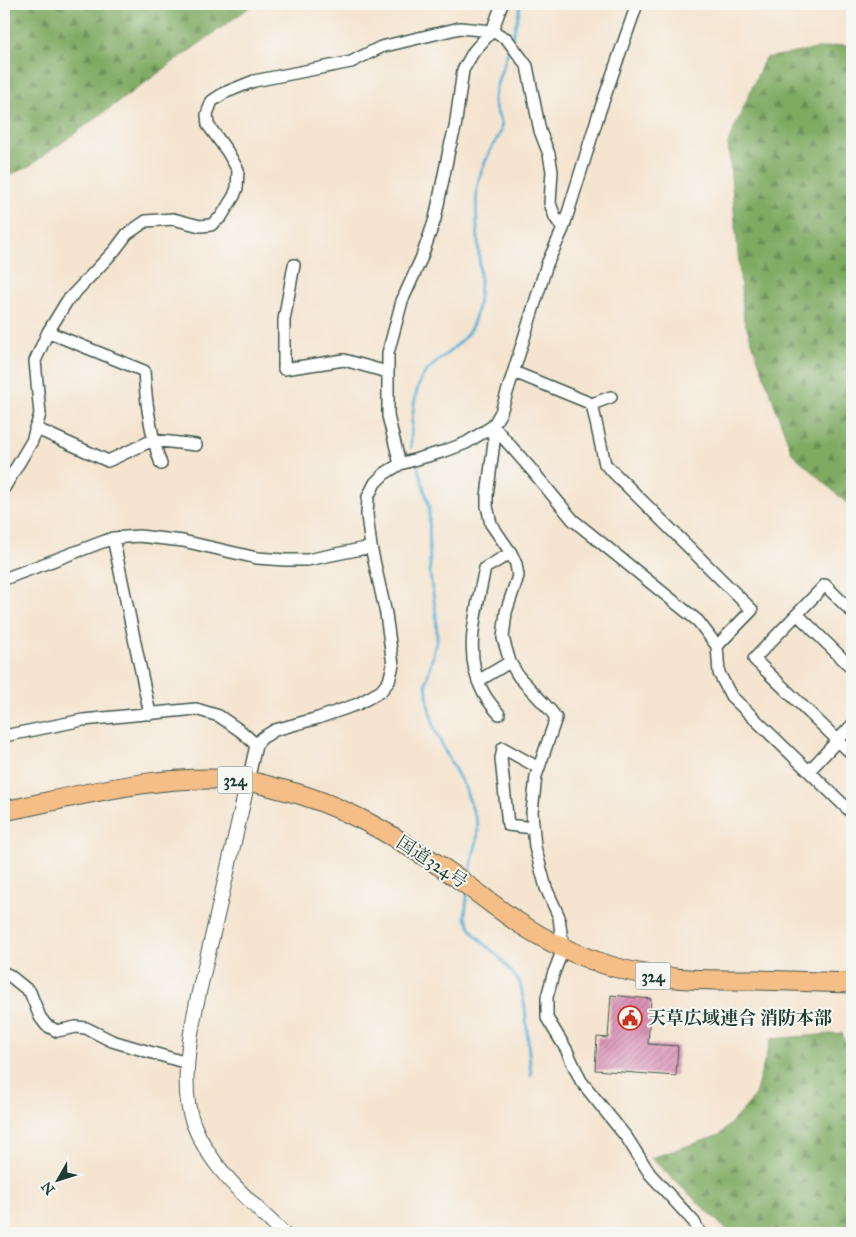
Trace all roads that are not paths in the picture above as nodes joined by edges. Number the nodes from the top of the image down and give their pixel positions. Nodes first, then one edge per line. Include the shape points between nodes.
1 (502, 4) edge
2 (638, 4) edge
3 (492, 31) junction
4 (563, 229) junction
5 (294, 265) dead end
6 (48, 332) junction
7 (387, 372) junction
8 (514, 372) junction
9 (612, 398) dead end
10 (592, 404) junction
11 (492, 426) junction
12 (35, 428) junction
13 (153, 440) junction
14 (196, 445) dead end
15 (161, 464) dead end
16 (400, 464) junction
17 (4, 488) edge
18 (113, 538) junction
19 (371, 547) junction
20 (511, 553) junction
21 (4, 579) edge
22 (852, 612) edge
23 (797, 614) junction
24 (716, 646) junction
25 (510, 662) junction
26 (852, 668) edge
27 (478, 681) junction
28 (150, 714) junction
29 (498, 714) dead end
30 (852, 725) edge
31 (4, 736) edge
32 (838, 740) junction
33 (256, 745) junction
34 (852, 754) edge
35 (539, 768) junction
36 (808, 771) junction
37 (248, 781) junction
38 (4, 811) edge
39 (852, 813) edge
40 (533, 828) junction
41 (564, 949) junction
42 (4, 973) edge
43 (852, 983) edge
44 (187, 1062) junction
45 (283, 1233) edge
46 (700, 1233) edge

1 - 3 street
2 - 4 street via 598,116
3 - 4 street via 507,39 527,66 552,171 550,203
3 - 6 street via 460,28 381,47 351,62 254,81 212,101 207,114 208,125 238,170 237,188 221,217 211,225 200,226 173,219 146,221 128,234 66,301
3 - 7 street via 474,51 463,70 456,128 435,219 402,301 388,352
4 - 8 street via 548,264
5 - 7 street via 284,320 284,369 344,360
6 - 12 street via 35,360 40,414
6 - 13 street via 144,371 146,406
7 - 16 street via 388,416
8 - 10 street
8 - 11 street via 501,412
9 - 10 street
10 - 24 street via 605,464 752,610
11 - 16 street via 466,443
11 - 20 street via 494,442 487,506 491,524
11 - 24 street via 573,520 698,621
12 - 13 street via 108,461
12 - 17 street via 32,441
13 - 14 street
13 - 15 street
16 - 19 street via 384,474 368,497
18 - 19 street via 139,536 183,541 257,558 285,560 307,560
18 - 21 street
18 - 28 street
19 - 33 street via 393,665 389,681 381,691 358,704 275,730
20 - 25 street via 518,576 506,612 503,638
20 - 27 street via 485,568 473,632 472,654
22 - 23 street via 825,585
23 - 26 street
23 - 32 street via 754,659
24 - 36 street via 719,673 731,696
25 - 27 street
25 - 35 street via 556,718
27 - 29 street
28 - 31 street via 83,720
28 - 33 street via 196,709 211,713 227,721
30 - 32 street
32 - 34 street
32 - 36 street
33 - 37 street
35 - 40 street via 532,812
35 - 40 street via 503,748 501,759 508,825
36 - 39 street
37 - 38 highway, 国道324号 / 324 via 213,779 130,785
37 - 41 highway, 国道324号 / 324 via 290,791 375,825 447,870 515,920
37 - 44 street
40 - 41 street via 546,888 559,917
41 - 43 highway, 国道324号 / 324 via 613,967 680,980
41 - 46 street via 552,975 547,1018 581,1081 627,1138 650,1174 694,1222
42 - 44 street via 30,992 43,1021 57,1031 86,1028 112,1041
44 - 45 street via 187,1098 192,1121 204,1147 221,1170

